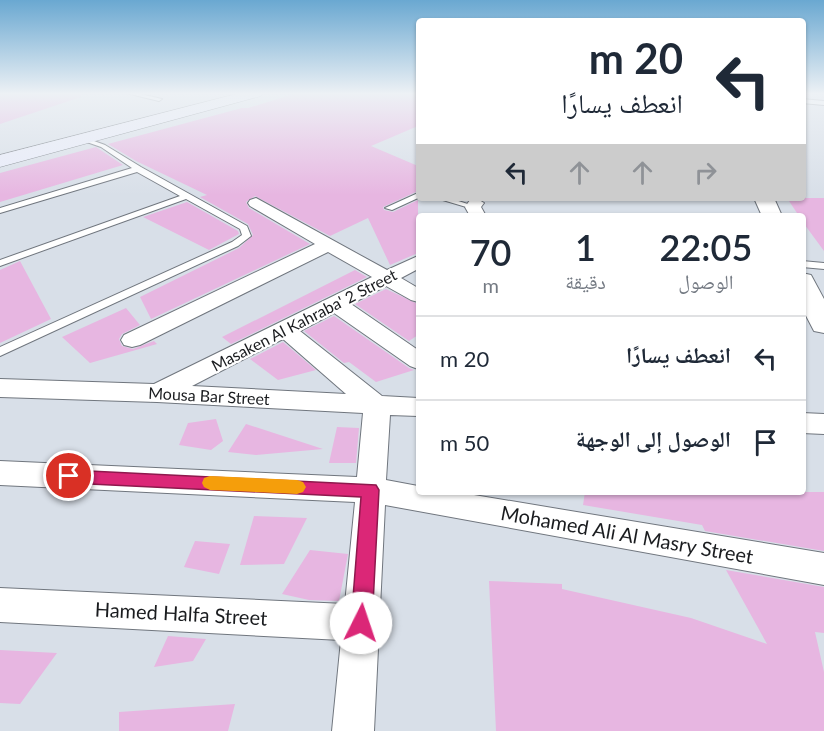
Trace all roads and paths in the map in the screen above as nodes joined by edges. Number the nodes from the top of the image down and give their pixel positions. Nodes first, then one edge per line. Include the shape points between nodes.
1 (127, 127) edge
2 (32, 133) dead end
3 (82, 139) junction
4 (64, 144) junction
5 (1, 157) edge
6 (138, 169) junction
7 (187, 196) junction
8 (416, 196) edge
9 (451, 201) edge
10 (256, 202) dead end
11 (389, 208) dead end
12 (476, 209) edge
13 (0, 211) edge
14 (328, 244) junction
15 (0, 262) edge
16 (416, 263) edge
17 (806, 264) edge
18 (824, 266) edge
19 (387, 278) junction
20 (806, 288) edge
21 (416, 295) edge
22 (336, 304) junction
23 (824, 324) edge
24 (285, 330) junction
25 (132, 340) dead end
26 (0, 351) edge
27 (416, 360) edge
28 (0, 388) edge
29 (157, 393) junction
30 (377, 406) junction
31 (416, 407) edge
32 (806, 423) edge
33 (824, 424) edge
34 (0, 473) edge
35 (370, 490) junction
36 (824, 569) edge
37 (0, 605) edge
38 (361, 623) junction
39 (353, 731) edge

1 - 3 main road
2 - 4 main road via 40,141
3 - 4 main road
3 - 6 lane via 103,146
4 - 5 main road
6 - 7 lane
6 - 13 lane
7 - 15 lane
7 - 26 lane via 244,228 246,236
8 - 11 lane
9 - 12 lane
10 - 14 street
14 - 19 street
14 - 25 street
16 - 19 street, Masaken Al Kahraba' 2 Street
17 - 18 lane
19 - 21 street
19 - 22 street, Masaken Al Kahraba' 2 Street
20 - 23 street
22 - 24 street, Masaken Al Kahraba' 2 Street
22 - 27 street
24 - 29 street, Masaken Al Kahraba' 2 Street
24 - 30 street
28 - 29 street, Mousa Bar Street
29 - 30 street, Mousa Bar Street
30 - 31 street, Mousa Bar Street
30 - 35 street
32 - 33 street
34 - 35 street, Mohamed Ali Al Masry Street
35 - 36 street, Mohamed Ali Al Masry Street
35 - 38 street
37 - 38 street, Hamed Halfa Street
38 - 39 street

